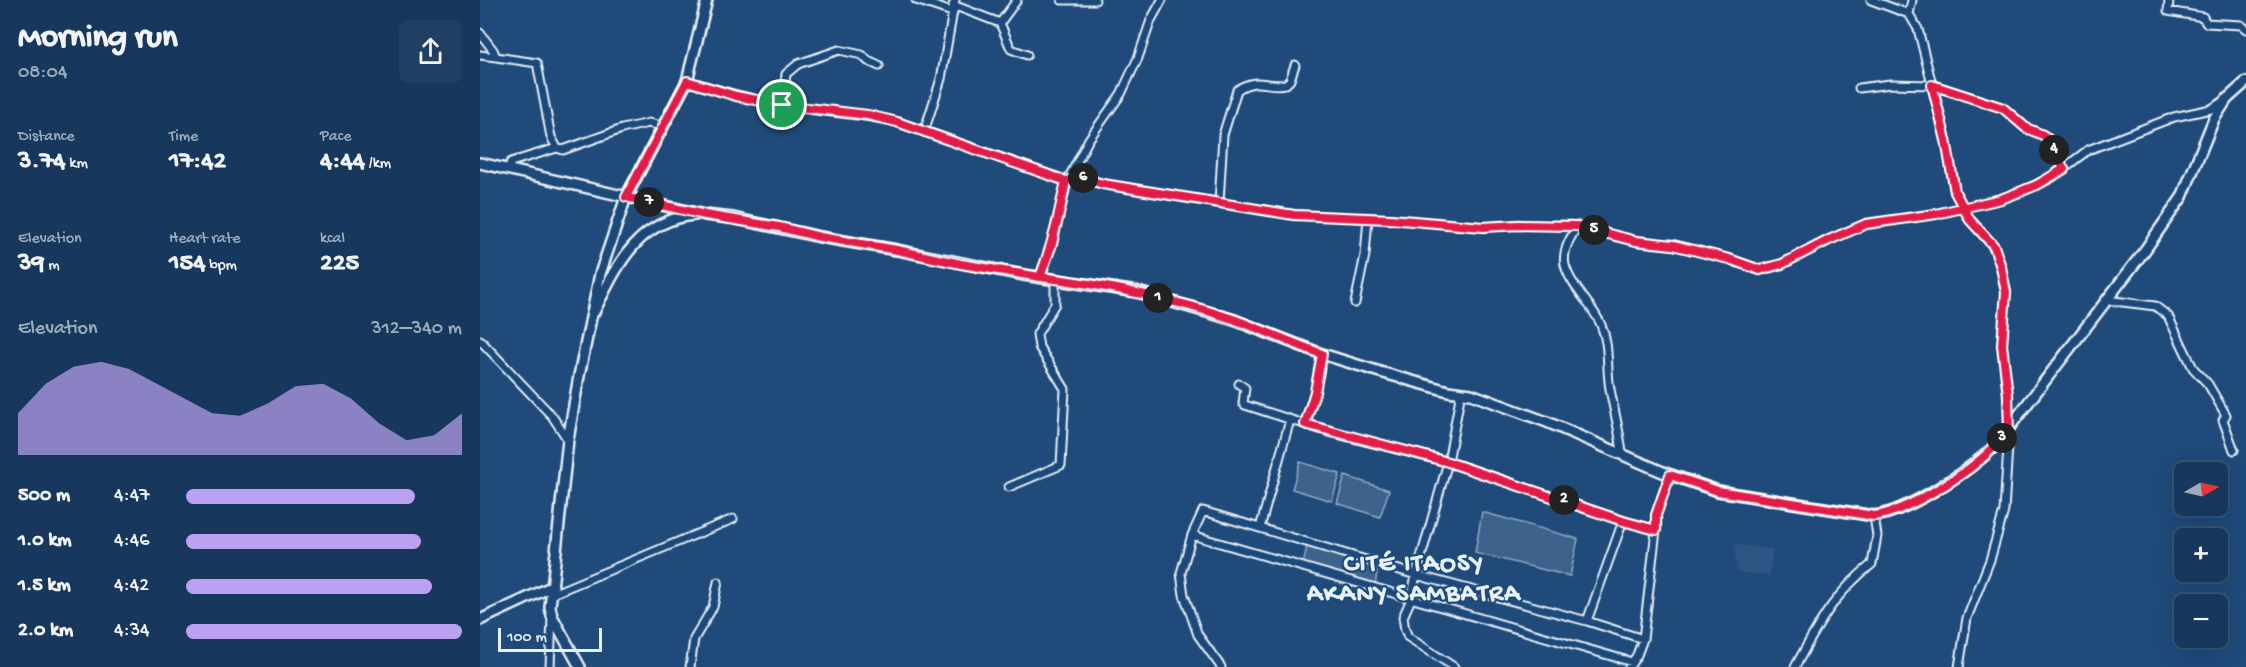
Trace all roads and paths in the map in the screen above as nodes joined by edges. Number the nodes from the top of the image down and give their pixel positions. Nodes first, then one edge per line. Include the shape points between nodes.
1 (707, 0) edge
2 (916, 0) edge
3 (1017, 0) edge
4 (1062, 0) edge
5 (1095, 0) edge
6 (1162, 0) edge
7 (1871, 0) edge
8 (1912, 0) edge
9 (2169, 0) edge
10 (953, 6) edge
11 (1910, 14) junction
12 (1000, 23) junction
13 (2246, 29) edge
14 (480, 33) edge
15 (480, 55) edge
16 (1027, 55) dead end
17 (496, 57) junction
18 (1295, 65) dead end
19 (879, 66) dead end
20 (687, 81) junction
21 (2246, 82) edge
22 (1932, 85) junction
23 (1859, 88) dead end
24 (2227, 99) junction
25 (782, 105) junction
26 (662, 126) junction
27 (924, 132) junction
28 (557, 148) junction
29 (480, 163) edge
30 (508, 169) junction
31 (2064, 169) junction
32 (1066, 181) junction
33 (626, 197) junction
34 (1219, 203) junction
35 (1962, 207) junction
36 (705, 215) junction
37 (1368, 218) junction
38 (1577, 226) junction
39 (1040, 277) junction
40 (1056, 279) junction
41 (2106, 300) junction
42 (1355, 303) dead end
43 (592, 317) junction
44 (480, 340) edge
45 (1322, 354) junction
46 (1239, 384) dead end
47 (1461, 392) junction
48 (1290, 420) junction
49 (1305, 424) junction
50 (2009, 430) junction
51 (568, 440) junction
52 (2234, 450) dead end
53 (1622, 454) junction
54 (1448, 462) junction
55 (1670, 475) junction
56 (1009, 487) dead end
57 (1874, 516) junction
58 (733, 519) dead end
59 (1623, 521) junction
60 (1260, 528) junction
61 (1656, 530) junction
62 (1192, 535) junction
63 (1416, 575) junction
64 (718, 582) dead end
65 (553, 590) junction
66 (1411, 599) junction
67 (552, 616) junction
68 (480, 620) edge
69 (1587, 621) junction
70 (1643, 639) junction
71 (1631, 664) edge
72 (550, 667) edge
73 (580, 667) edge
74 (690, 667) edge
75 (1221, 667) edge
76 (1454, 667) edge
77 (1795, 667) edge
78 (1959, 667) edge

1 - 20 street
2 - 10 street
3 - 12 street
4 - 5 street
6 - 32 street via 1121,94 1089,139
7 - 11 street
8 - 11 street
9 - 13 street via 2168,11 2203,17 2206,23 2241,25
10 - 12 street
10 - 27 street via 941,79
11 - 22 street via 1918,29
12 - 16 street via 1011,49
14 - 17 street
15 - 17 street
17 - 28 street via 537,63 551,137
18 - 34 street via 1286,84 1262,82 1237,90 1223,135
19 - 25 street via 844,50 809,59 792,66 786,74
20 - 25 street
20 - 26 street
21 - 24 street
22 - 23 street
22 - 31 street via 2003,108 2026,128 2049,140
22 - 35 street via 1955,192
24 - 31 street via 2211,109 2174,117 2088,150
24 - 41 street via 2214,119 2182,197
25 - 27 street via 868,115
26 - 28 street via 649,123 563,150
26 - 33 street
27 - 32 street
28 - 30 street via 511,162
29 - 30 street
30 - 33 street
31 - 35 street via 2023,191
32 - 34 street via 1079,177
32 - 39 street
33 - 36 street
33 - 43 street via 600,274
34 - 37 street via 1294,215
35 - 38 street via 1866,224 1782,264 1760,270 1673,245 1636,241
35 - 50 street via 1994,246 2003,276 2006,292 2002,356
36 - 39 street
36 - 43 street via 670,220 639,238
37 - 38 street via 1483,227
37 - 42 street
38 - 53 street via 1565,249 1565,266 1594,310 1606,338
39 - 40 street
40 - 45 street via 1138,292 1197,308
40 - 56 street via 1055,304 1037,334 1039,347 1065,389 1061,465
41 - 50 street
41 - 52 street via 2155,306 2168,316 2193,368 2208,384 2226,416 2223,420
43 - 51 street
44 - 51 street via 552,416
45 - 47 street
45 - 49 street
46 - 48 street via 1245,388 1245,405
47 - 53 street
47 - 54 street
48 - 49 street
48 - 60 street
49 - 54 street
50 - 57 street via 1965,471 1909,504
50 - 78 street via 2004,511 1967,618
51 - 65 street
53 - 55 street
54 - 59 street
54 - 63 street
55 - 57 street via 1718,491
55 - 61 street via 1656,515
57 - 77 street via 1877,537 1872,564 1850,582 1821,618
58 - 65 street
59 - 61 street
59 - 69 street
60 - 62 street via 1203,511
60 - 63 street
61 - 70 street
62 - 66 street
62 - 75 street via 1181,573 1184,595 1198,635
63 - 66 street
63 - 69 street
64 - 74 street via 713,607 694,639
65 - 67 street
65 - 68 street
66 - 71 street
66 - 76 street via 1403,617 1408,637
67 - 72 street
67 - 73 street
69 - 70 street
70 - 71 street

